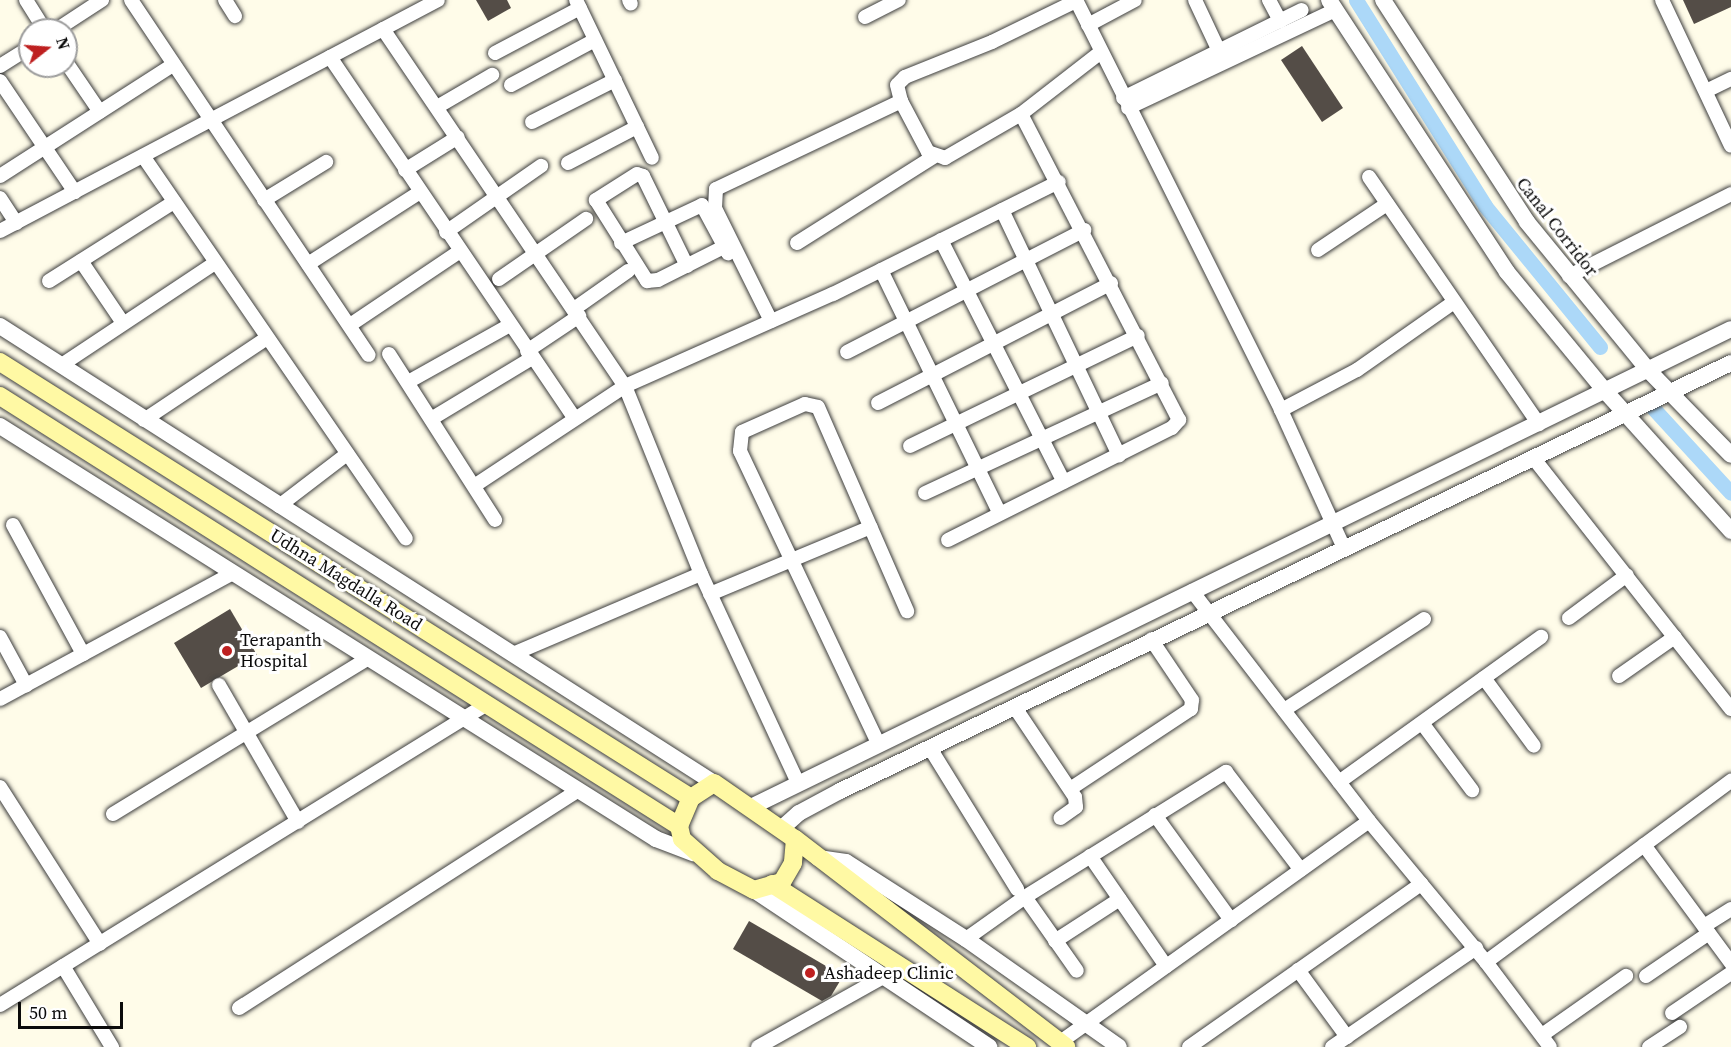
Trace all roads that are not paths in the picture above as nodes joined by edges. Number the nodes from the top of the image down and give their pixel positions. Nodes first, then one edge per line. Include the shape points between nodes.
1 (26, 0) edge
2 (102, 0) edge
3 (132, 0) edge
4 (225, 0) edge
5 (438, 0) edge
6 (899, 0) edge
7 (1076, 0) edge
8 (1135, 0) edge
9 (1195, 0) edge
10 (1269, 0) edge
11 (1383, 0) edge
12 (1662, 0) edge
13 (578, 4) edge
14 (1332, 5) edge
15 (1302, 10) dead end
16 (235, 16) dead end
17 (865, 17) dead end
18 (37, 18) edge
19 (74, 18) edge
20 (1280, 21) junction
21 (1088, 25) junction
22 (383, 29) junction
23 (595, 40) junction
24 (1219, 51) junction
25 (495, 52) dead end
26 (1101, 52) junction
27 (18, 55) edge
28 (330, 57) junction
29 (173, 64) junction
30 (0, 66) edge
31 (492, 75) dead end
32 (77, 78) edge
33 (1731, 79) edge
34 (615, 80) junction
35 (0, 81) edge
36 (511, 85) dead end
37 (1706, 91) junction
38 (901, 101) junction
39 (1126, 103) junction
40 (437, 107) junction
41 (100, 112) junction
42 (1021, 114) junction
43 (209, 121) junction
44 (532, 122) dead end
45 (637, 127) junction
46 (458, 137) junction
47 (1731, 147) edge
48 (44, 148) junction
49 (143, 156) junction
50 (933, 157) junction
51 (652, 158) dead end
52 (326, 162) dead end
53 (568, 164) dead end
54 (541, 166) dead end
55 (405, 170) junction
56 (0, 176) edge
57 (1369, 177) dead end
58 (1059, 182) junction
59 (75, 192) junction
60 (420, 192) junction
61 (1731, 194) edge
62 (0, 198) edge
63 (497, 198) junction
64 (264, 200) junction
65 (174, 202) junction
66 (1387, 204) junction
67 (1002, 210) junction
68 (586, 219) dead end
69 (665, 221) junction
70 (16, 223) junction
71 (0, 231) edge
72 (1084, 231) junction
73 (446, 232) junction
74 (941, 240) junction
75 (621, 243) junction
76 (797, 243) dead end
77 (724, 247) junction
78 (1318, 250) dead end
79 (460, 251) junction
80 (537, 254) junction
81 (1026, 260) junction
82 (81, 261) junction
83 (215, 263) junction
84 (308, 264) junction
85 (687, 266) junction
86 (881, 270) junction
87 (628, 271) dead end
88 (1569, 276) junction
89 (499, 279) dead end
90 (49, 280) dead end
91 (1111, 283) junction
92 (967, 291) junction
93 (1454, 302) junction
94 (576, 312) junction
95 (1051, 313) junction
96 (906, 322) junction
97 (123, 323) junction
98 (769, 323) junction
99 (350, 325) junction
100 (510, 325) junction
101 (0, 326) edge
102 (1731, 329) edge
103 (1138, 336) junction
104 (267, 338) junction
105 (993, 343) junction
106 (847, 352) dead end
107 (390, 354) dead end
108 (369, 355) dead end
109 (530, 355) junction
110 (0, 362) edge
111 (1731, 363) edge
112 (63, 364) junction
113 (1076, 365) junction
114 (1649, 371) junction
115 (932, 375) junction
116 (408, 382) junction
117 (1162, 382) junction
118 (625, 386) junction
119 (1606, 392) junction
120 (1019, 393) junction
121 (1673, 393) junction
122 (0, 396) edge
123 (878, 404) dead end
124 (1281, 410) junction
125 (1098, 412) junction
126 (1626, 414) junction
127 (574, 417) junction
128 (431, 419) junction
129 (144, 420) junction
130 (956, 424) junction
131 (1539, 424) junction
132 (0, 426) edge
133 (1042, 438) junction
134 (910, 446) dead end
135 (347, 454) junction
136 (1119, 455) junction
137 (1731, 455) edge
138 (1535, 460) junction
139 (978, 468) junction
140 (1064, 482) junction
141 (474, 486) junction
142 (925, 493) dead end
143 (279, 506) junction
144 (1000, 514) junction
145 (495, 520) dead end
146 (1331, 522) junction
147 (13, 525) dead end
148 (871, 528) junction
149 (1731, 531) edge
150 (406, 538) dead end
151 (948, 540) dead end
152 (1344, 548) junction
153 (791, 559) junction
154 (233, 573) junction
155 (701, 574) junction
156 (1627, 575) junction
157 (1192, 591) junction
158 (710, 594) junction
159 (907, 611) dead end
160 (1209, 613) junction
161 (1569, 618) dead end
162 (1424, 619) dead end
163 (0, 637) edge
164 (1541, 637) dead end
165 (1675, 637) junction
166 (1151, 639) junction
167 (83, 654) junction
168 (513, 654) junction
169 (369, 658) junction
170 (1619, 676) dead end
171 (1484, 678) junction
172 (26, 685) junction
173 (219, 685) dead end
174 (0, 699) edge
175 (487, 704) junction
176 (1016, 709) junction
177 (1731, 709) edge
178 (1284, 710) junction
179 (466, 719) junction
180 (1422, 723) junction
181 (247, 733) junction
182 (878, 743) junction
183 (1534, 746) dead end
184 (930, 748) junction
185 (796, 781) junction
186 (1731, 781) edge
187 (1339, 782) junction
188 (714, 783) junction
189 (0, 787) edge
190 (1070, 789) junction
191 (579, 790) junction
192 (1472, 790) dead end
193 (691, 798) junction
194 (751, 807) junction
195 (113, 814) dead end
196 (1155, 815) junction
197 (1060, 818) dead end
198 (1369, 821) junction
199 (298, 822) junction
200 (679, 826) junction
201 (788, 834) junction
202 (1644, 845) junction
203 (693, 853) junction
204 (1090, 856) junction
205 (817, 858) junction
206 (1300, 870) junction
207 (772, 884) junction
208 (1421, 884) junction
209 (754, 890) junction
210 (1021, 893) junction
211 (1120, 898) junction
212 (1731, 909) edge
213 (1231, 920) junction
214 (1706, 930) junction
215 (966, 939) junction
216 (1055, 941) junction
217 (100, 944) junction
218 (1476, 948) junction
219 (1486, 962) junction
220 (1731, 963) edge
221 (905, 965) junction
222 (63, 966) junction
223 (1166, 966) junction
224 (1298, 970) junction
225 (1077, 971) dead end
226 (1731, 973) edge
227 (1626, 976) dead end
228 (1646, 976) dead end
229 (883, 977) junction
230 (0, 1005) edge
231 (239, 1008) dead end
232 (1672, 1013) dead end
233 (1085, 1024) junction
234 (1680, 1027) dead end
235 (1347, 1037) junction
236 (1546, 1041) edge
237 (1062, 1045) edge
238 (112, 1047) edge
239 (758, 1047) edge
240 (989, 1047) edge
241 (1026, 1047) edge
242 (1119, 1047) edge
243 (1189, 1047) edge
244 (1332, 1047) edge
245 (1649, 1047) edge

1 - 18 street
2 - 19 street
3 - 29 street
4 - 16 street
5 - 22 street
6 - 17 street
7 - 21 street
7 - 38 street via 992,42 904,77 897,85
8 - 21 street
9 - 24 street
10 - 20 street
11 - 88 street, Canal Corridor via 1498,182
12 - 37 street
13 - 23 street
13 - 25 street
14 - 39 street
14 - 119 street via 1472,224
15 - 20 street
20 - 24 street
21 - 26 street
22 - 28 street
22 - 40 street
23 - 34 street
23 - 36 street
24 - 39 street
26 - 39 street
26 - 42 street
27 - 30 street
28 - 43 street
28 - 55 street
29 - 41 street
29 - 43 street
31 - 40 street
32 - 41 street
33 - 37 street
34 - 44 street
34 - 45 street
35 - 48 street
37 - 47 street
38 - 50 street
38 - 98 street via 716,189 715,207
39 - 124 street
40 - 46 street
41 - 48 street
42 - 50 street via 945,158
42 - 58 street
43 - 49 street
43 - 64 street
45 - 51 street
45 - 53 street
46 - 55 street
46 - 63 street
48 - 56 street
48 - 59 street
49 - 59 street
49 - 65 street
50 - 76 street
52 - 64 street
54 - 63 street
55 - 60 street
57 - 66 street
58 - 67 street
58 - 72 street
59 - 70 street
60 - 73 street
60 - 84 street
61 - 88 street
62 - 70 street
63 - 73 street
63 - 80 street
64 - 84 street
65 - 82 street
65 - 83 street
66 - 78 street
66 - 93 street
67 - 74 street
67 - 81 street
68 - 80 street
69 - 75 street
69 - 75 street via 643,176 637,174 596,200
69 - 77 street via 702,205
69 - 85 street
70 - 71 street
72 - 81 street
72 - 91 street
73 - 79 street
74 - 86 street
74 - 92 street
75 - 85 street via 647,281
77 - 85 street
77 - 98 street
79 - 99 street
79 - 100 street
80 - 89 street
80 - 94 street
81 - 92 street
81 - 95 street
82 - 90 street
82 - 97 street
83 - 97 street
83 - 104 street
84 - 99 street
86 - 96 street
86 - 98 street
87 - 94 street
88 - 114 street, Canal Corridor
91 - 95 street
91 - 103 street
92 - 96 street
92 - 105 street
93 - 124 street via 1357,370
93 - 131 street
94 - 109 street
94 - 118 street
95 - 105 street
95 - 113 street
96 - 106 street
96 - 115 street
97 - 112 street
98 - 118 street
99 - 108 street
100 - 109 street
100 - 116 street
101 - 112 street
102 - 114 street
103 - 113 street
103 - 117 street
104 - 129 street
104 - 135 street
105 - 115 street
105 - 120 street
107 - 116 street
109 - 127 street
109 - 128 street
110 - 193 main road, Udhna Magdalla Road
111 - 121 street
112 - 129 street
113 - 120 street
113 - 125 street
114 - 119 street
114 - 121 street, Canal Corridor
115 - 123 street
115 - 130 street
116 - 128 street
117 - 125 street
117 - 136 street via 1179,415 1176,425
118 - 127 street
118 - 155 street
119 - 126 street
119 - 131 street
120 - 130 street
120 - 133 street
121 - 126 street
121 - 137 street, Canal Corridor
122 - 175 main road, Udhna Magdalla Road
124 - 146 street
125 - 133 street
125 - 136 street
126 - 138 street
126 - 149 street
127 - 141 street
128 - 141 street
129 - 143 street
130 - 134 street
130 - 139 street
131 - 146 street
132 - 154 street
133 - 139 street
133 - 140 street
135 - 143 street
135 - 150 street
136 - 140 street
138 - 152 street
138 - 156 street
139 - 142 street
139 - 144 street
140 - 144 street
141 - 145 street
143 - 168 street
144 - 151 street
146 - 152 street
146 - 157 street
147 - 167 street
148 - 153 street
148 - 153 street via 818,407 805,404 742,432 739,441
148 - 159 street
152 - 160 street
153 - 158 street
153 - 182 street
154 - 167 street
154 - 169 street
155 - 158 street
155 - 168 street
156 - 161 street
156 - 165 street
157 - 160 street
157 - 182 street
158 - 185 street
160 - 166 street
160 - 178 street
162 - 178 street
163 - 172 street
164 - 171 street
165 - 170 street
165 - 177 street
166 - 176 street
166 - 190 street via 1192,700 1191,709
167 - 172 street
168 - 188 street
169 - 179 street
169 - 181 street
171 - 180 street
171 - 183 street
172 - 174 street
173 - 181 street
175 - 179 street
175 - 200 main road, Udhna Magdalla Road
176 - 184 street
176 - 190 street
178 - 187 street
179 - 191 street
179 - 199 street
180 - 187 street
180 - 192 street
181 - 195 street
181 - 199 street
182 - 185 street
184 - 201 street via 819,802
184 - 210 street
185 - 194 street
186 - 202 street
187 - 198 street
188 - 193 main road
188 - 194 main road
189 - 217 street
190 - 197 street via 1076,807
191 - 203 street via 656,839
191 - 231 street
193 - 200 main road
194 - 201 main road
196 - 204 street
196 - 206 street via 1226,772
196 - 213 street
198 - 206 street
198 - 208 street
199 - 217 street
200 - 203 main road
201 - 205 main road
201 - 207 main road via 788,875
202 - 214 street
202 - 219 street
203 - 209 main road
204 - 210 street
204 - 211 street
205 - 215 street via 846,862
205 - 237 main road
206 - 213 street
207 - 209 main road
207 - 221 main road
208 - 218 street
208 - 224 street
209 - 229 street
210 - 215 street
210 - 216 street
211 - 216 street
211 - 223 street
212 - 214 street
213 - 223 street
214 - 220 street
214 - 228 street
215 - 233 street
216 - 225 street
217 - 222 street
218 - 219 street
218 - 235 street
219 - 236 street
221 - 229 street
221 - 241 main road
222 - 230 street
222 - 238 street
223 - 233 street
224 - 235 street
224 - 243 street
226 - 232 street
227 - 236 street
229 - 239 street
229 - 240 street
233 - 237 street
233 - 242 street
234 - 245 street
235 - 244 street

